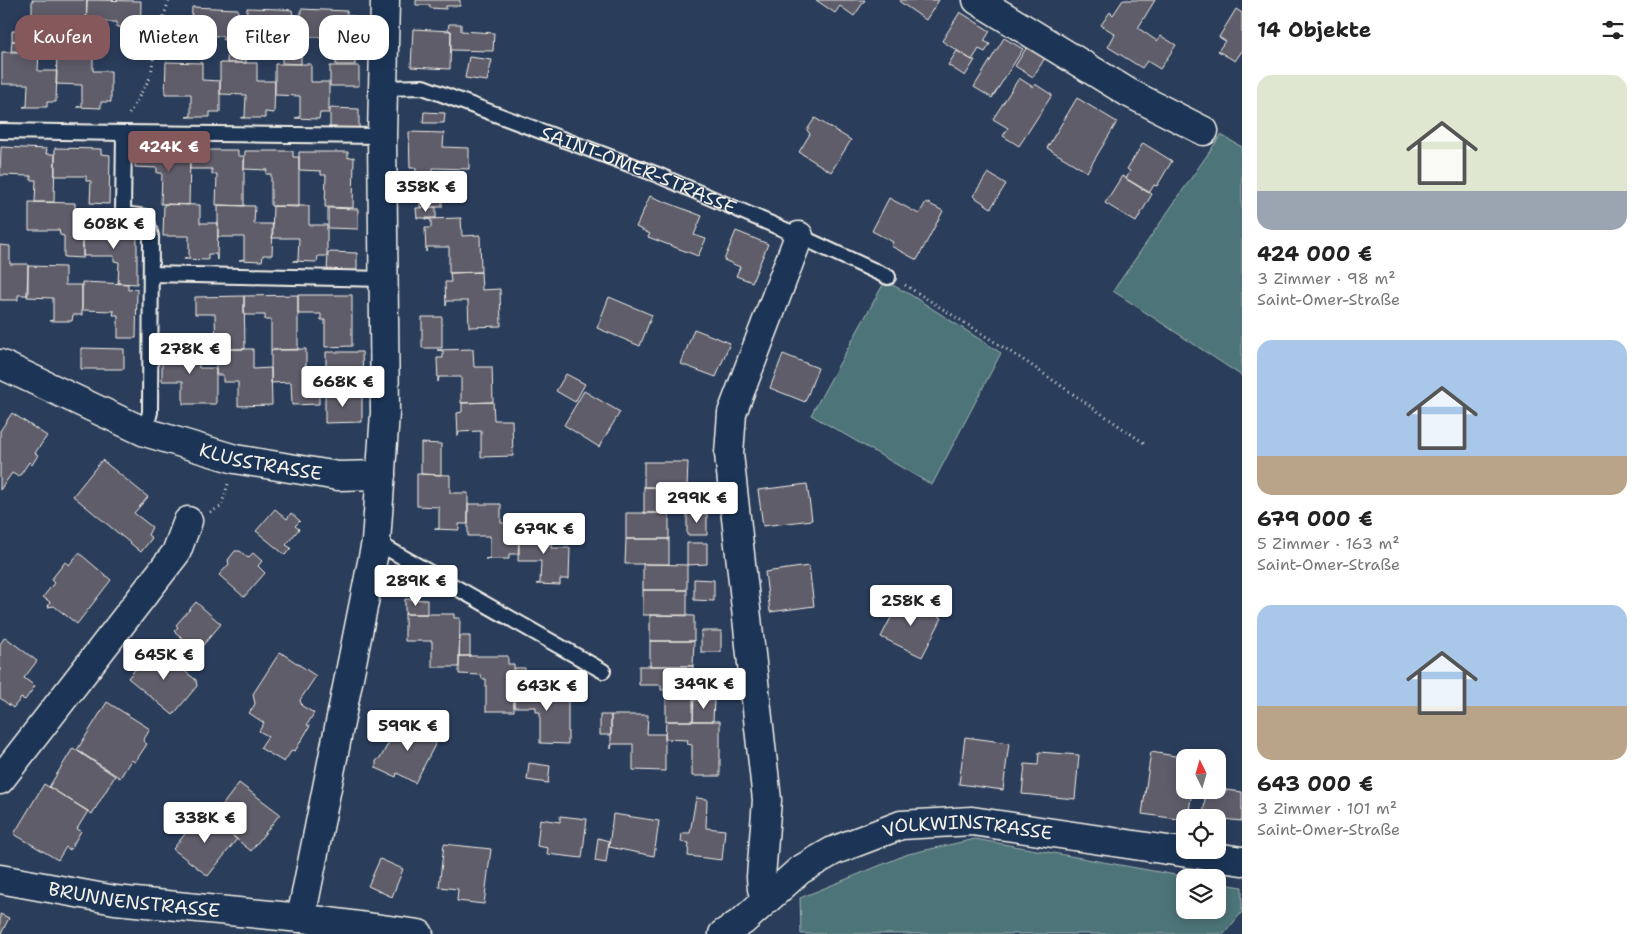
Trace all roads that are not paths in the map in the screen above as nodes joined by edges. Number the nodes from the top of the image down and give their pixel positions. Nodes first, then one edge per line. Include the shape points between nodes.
1 (385, 0) edge
2 (977, 0) edge
3 (383, 88) junction
4 (0, 131) edge
5 (1204, 131) dead end
6 (124, 133) junction
7 (382, 136) junction
8 (799, 236) junction
9 (151, 274) junction
10 (888, 277) road end
11 (384, 279) junction
12 (0, 364) edge
13 (145, 432) junction
14 (381, 475) junction
15 (188, 521) dead end
16 (376, 542) junction
17 (603, 671) dead end
18 (0, 780) edge
19 (1242, 862) edge
20 (0, 879) edge
21 (767, 898) junction
22 (301, 918) junction
23 (419, 934) edge
24 (723, 934) edge

1 - 3 street
2 - 5 street via 1129,93
3 - 7 street
3 - 8 lane, SAINT-OMER-STRASSE via 423,87 658,175
4 - 6 lane
6 - 7 lane
6 - 9 lane via 123,214 146,217 151,236
7 - 11 street
8 - 10 lane, SAINT-OMER-STRASSE
8 - 21 street via 732,413 729,454 767,800 761,864 762,889
9 - 11 lane
9 - 13 lane via 150,412
11 - 14 street via 385,413
12 - 13 street, KLUSSTRASSE
13 - 14 street, KLUSSTRASSE via 235,459 338,476
14 - 16 street
15 - 18 street via 176,553
16 - 17 lane
16 - 22 street
19 - 21 street, VOLKWINSTRASSE via 972,821 938,822 901,825 833,852 800,870
20 - 22 street, BRUNNENSTRASSE via 114,900
21 - 24 street, VOLKWINSTRASSE via 743,921
22 - 23 street, BRUNNENSTRASSE

